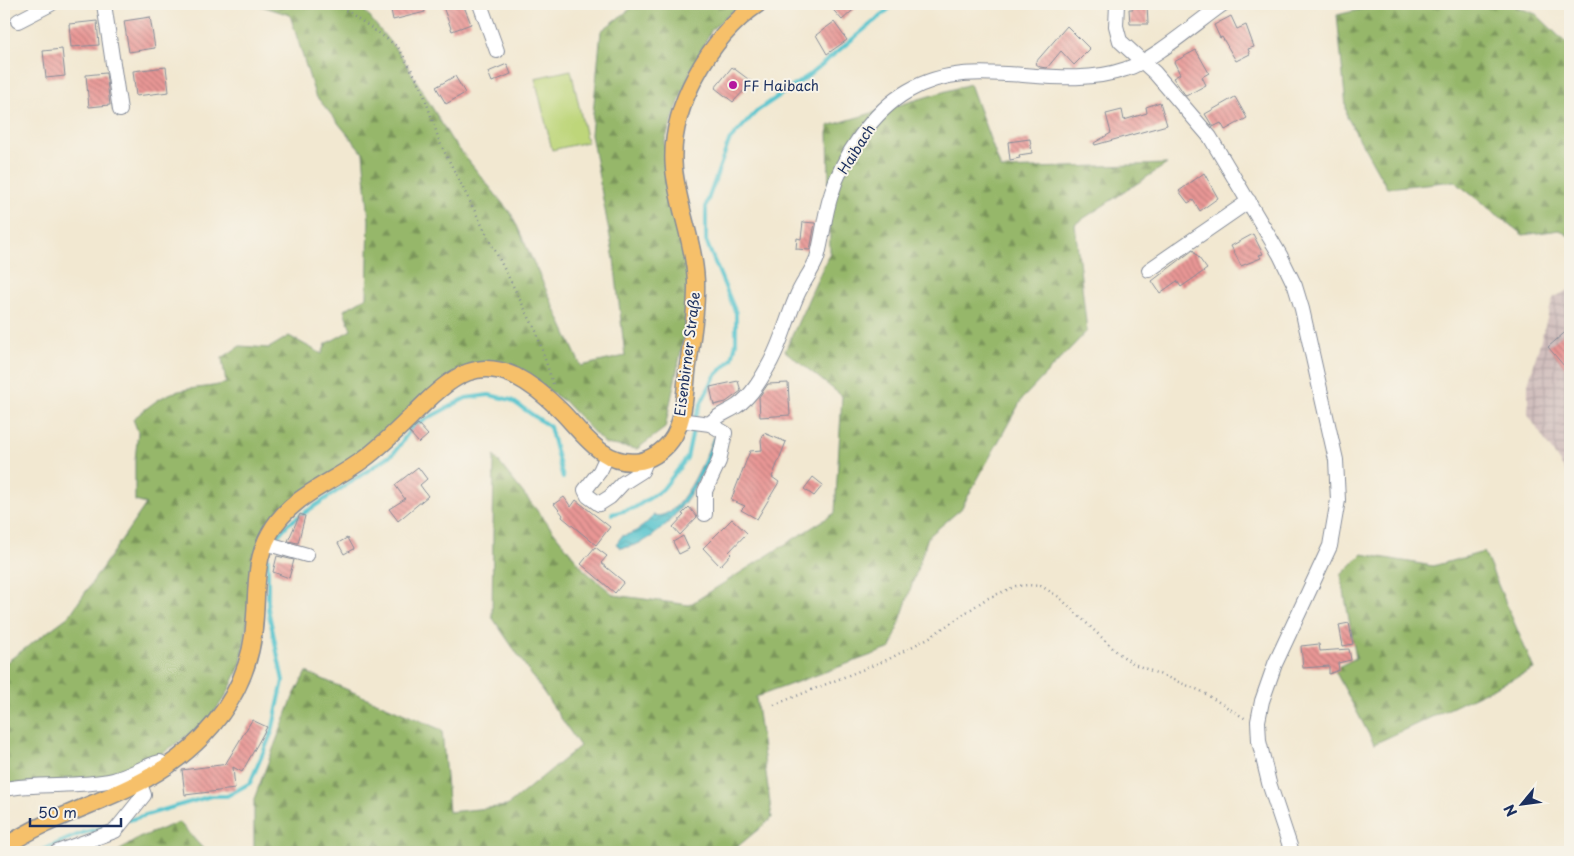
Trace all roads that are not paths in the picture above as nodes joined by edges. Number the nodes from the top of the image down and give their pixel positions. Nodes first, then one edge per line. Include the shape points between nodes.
1 (51, 4) edge
2 (104, 4) edge
3 (480, 4) edge
4 (758, 4) edge
5 (1117, 4) edge
6 (1223, 4) edge
7 (18, 21) dead end
8 (497, 51) dead end
9 (1142, 61) junction
10 (120, 110) dead end
11 (1249, 201) junction
12 (1149, 270) dead end
13 (696, 423) junction
14 (647, 459) junction
15 (604, 464) junction
16 (623, 483) junction
17 (705, 514) dead end
18 (265, 543) junction
19 (307, 555) dead end
20 (168, 766) junction
21 (140, 784) junction
22 (4, 789) edge
23 (4, 847) edge
24 (57, 852) edge
25 (1292, 852) edge

1 - 7 street
2 - 10 street
3 - 8 street
4 - 13 main road, Eisenbirner Straße via 734,23 710,52 688,94 673,155 696,283
5 - 9 street via 1116,34
6 - 9 street, Haibach
9 - 11 street via 1210,137
9 - 13 street, Haibach via 1115,72 1077,77 975,72 949,74 922,83 884,109 865,131 838,178 826,210 816,259 796,298 770,364 743,402 716,417
11 - 12 street
11 - 25 street via 1280,255 1297,294 1338,479 1330,546 1275,664 1258,721 1259,741 1269,783
13 - 14 main road, Eisenbirner Straße via 675,435
13 - 17 street via 725,434 719,461 705,491
14 - 15 main road
14 - 16 street via 642,471
15 - 16 street
15 - 16 street via 585,490 594,502 603,503
15 - 18 main road via 596,449 541,392 504,371 479,368 446,384 381,446 288,509
18 - 19 street
18 - 20 main road via 258,562 253,645 240,684 217,722
20 - 21 main road
20 - 22 street via 160,762 112,780 33,784
21 - 23 main road via 65,814
21 - 24 street via 144,795 118,828

